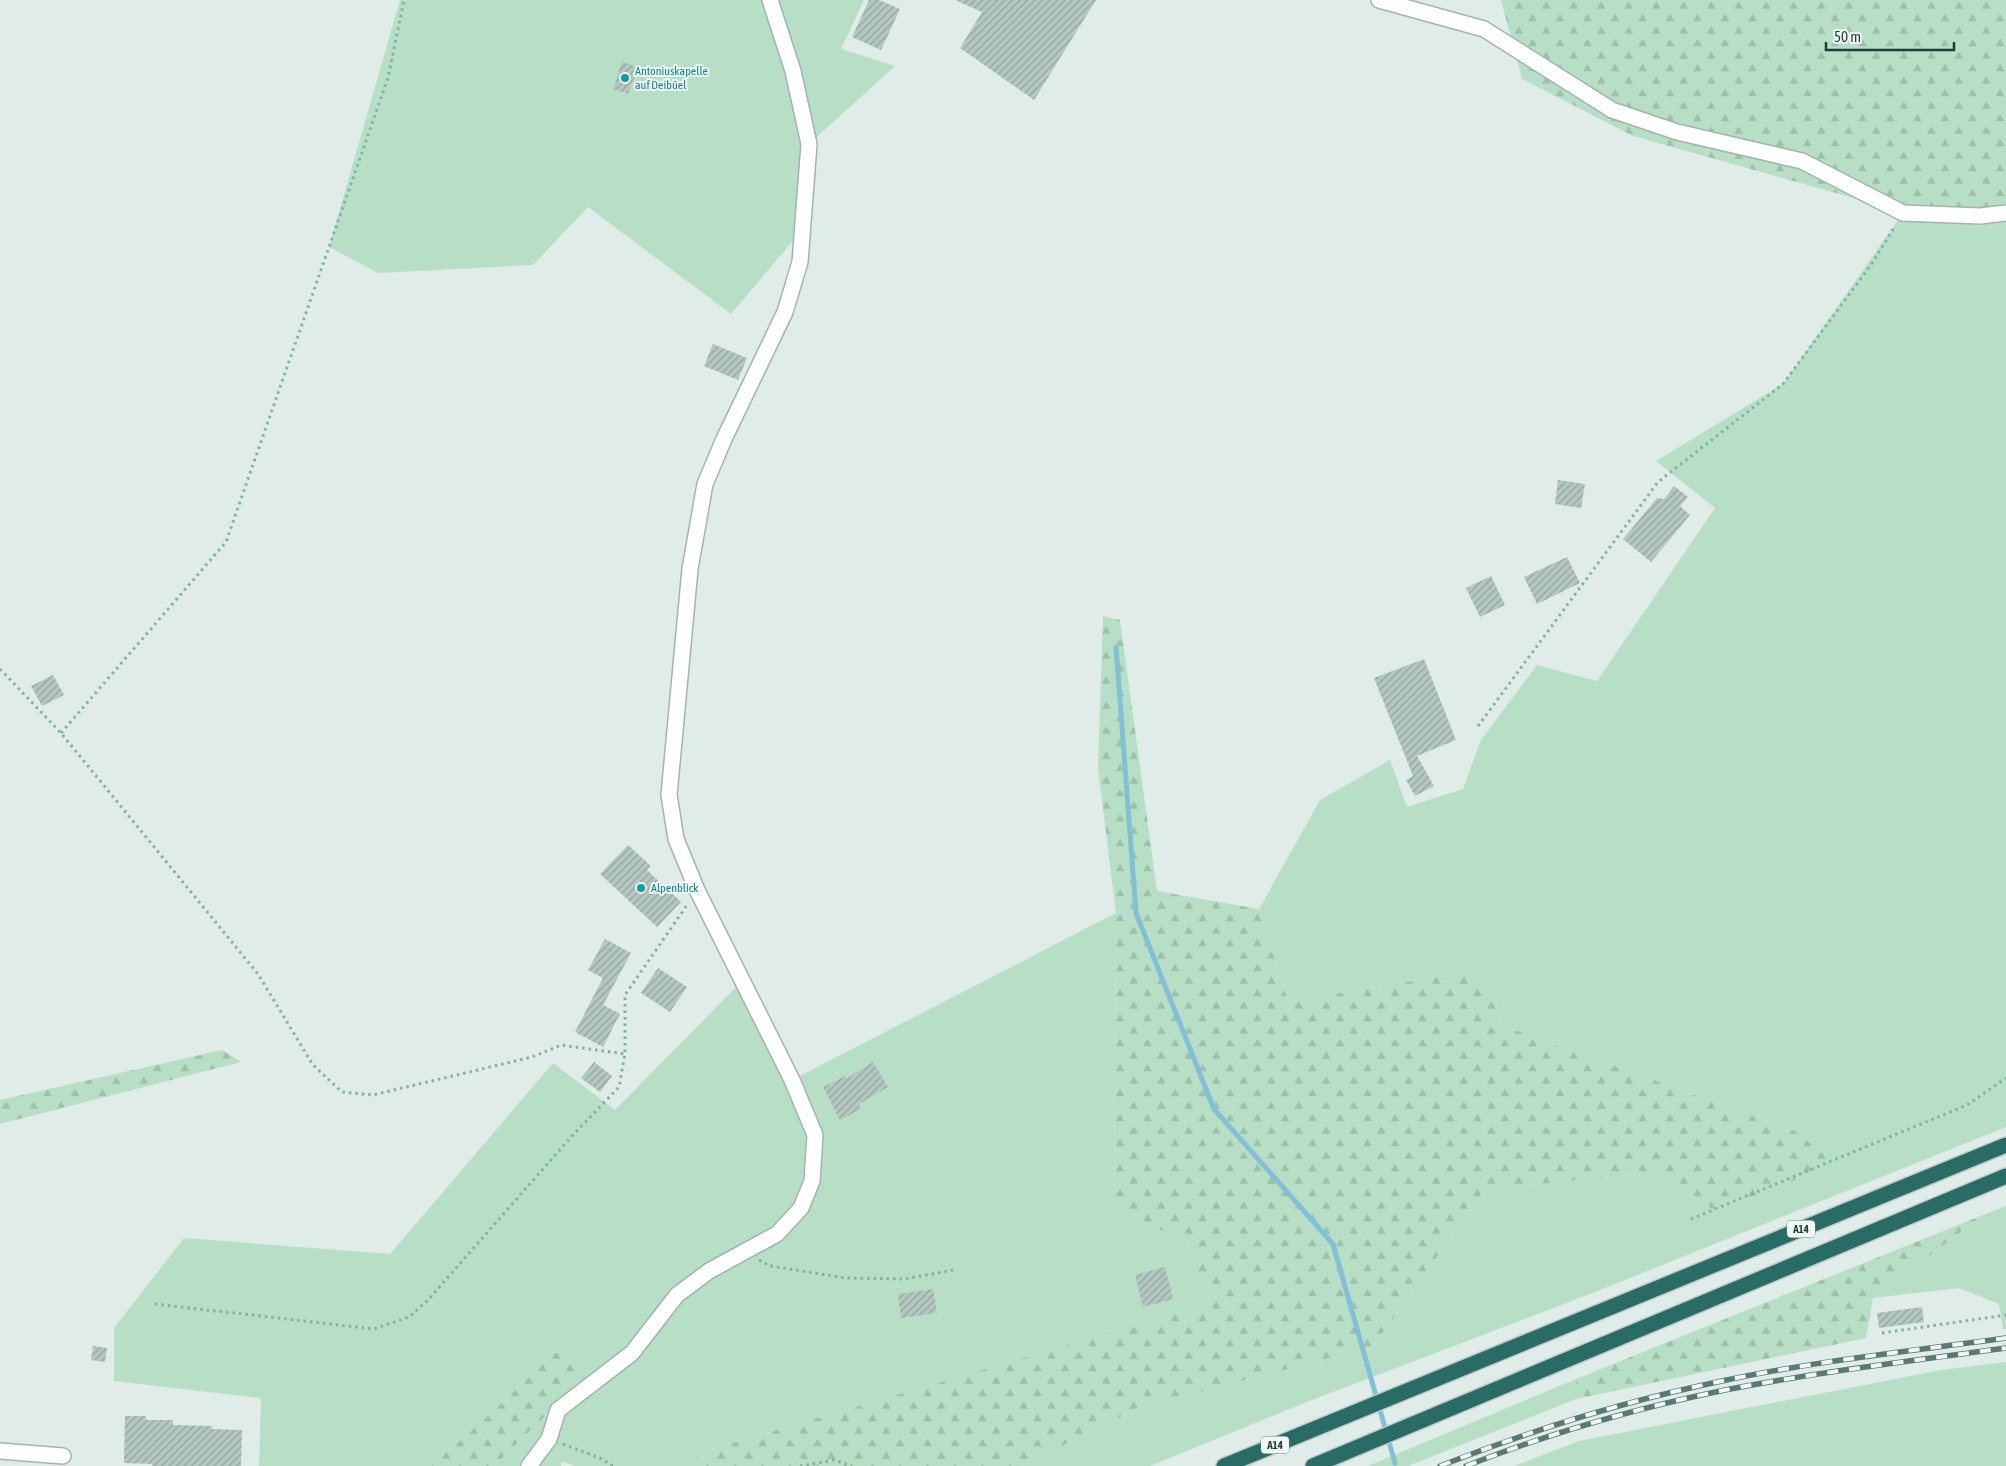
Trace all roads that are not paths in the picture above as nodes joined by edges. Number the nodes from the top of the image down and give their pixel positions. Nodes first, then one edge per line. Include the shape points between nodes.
1 (770, 0) edge
2 (1379, 0) edge
3 (2006, 213) edge
4 (2006, 1146) edge
5 (2006, 1176) edge
6 (0, 1451) edge
7 (63, 1456) dead end
8 (529, 1466) edge
9 (1224, 1466) edge
10 (1313, 1466) edge

1 - 8 street via 793,71 809,144 800,262 785,312 705,484 690,569 669,795 676,839 697,890 816,1135 812,1181 801,1208 777,1234 710,1271 677,1295 632,1353 558,1410 549,1438
2 - 3 street via 1484,29 1612,110 1677,132 1802,161 1904,213 1980,216
4 - 9 highway, A14
5 - 10 highway, A14
6 - 7 street

